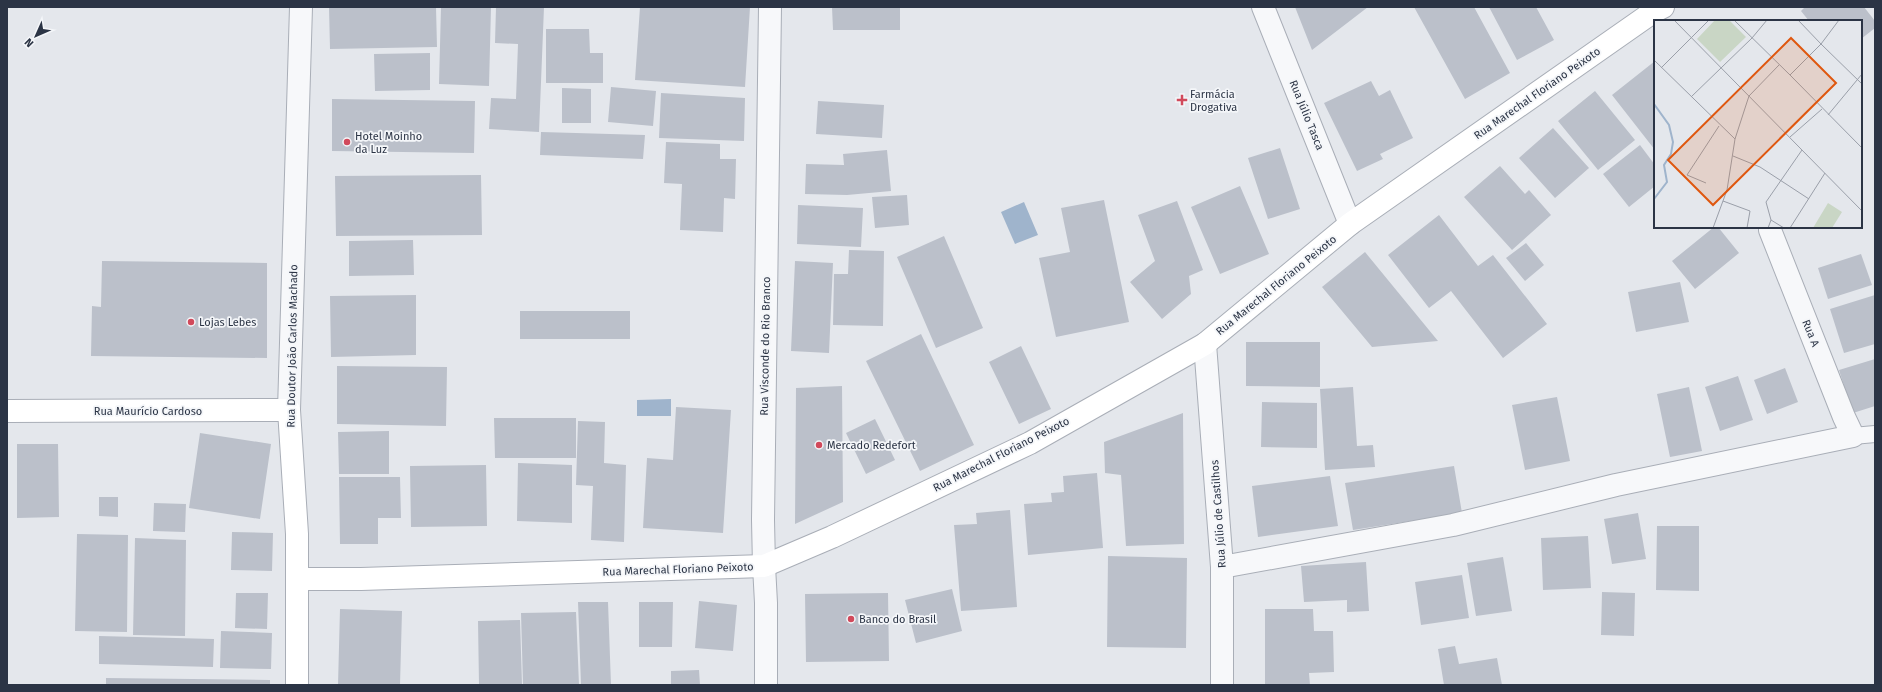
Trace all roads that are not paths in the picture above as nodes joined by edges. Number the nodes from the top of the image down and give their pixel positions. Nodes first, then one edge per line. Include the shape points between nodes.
1 (300, 7) edge
2 (770, 7) edge
3 (1263, 7) edge
4 (1663, 7) edge
5 (1350, 224) junction
6 (1770, 230) dead end
7 (1205, 344) junction
8 (289, 410) junction
9 (7, 411) edge
10 (1875, 434) edge
11 (1854, 436) junction
12 (764, 566) junction
13 (1222, 567) junction
14 (297, 579) junction
15 (297, 685) edge
16 (766, 685) edge
17 (1222, 685) edge

1 - 8 street, Rua Doutor João Carlos Machado
2 - 12 street, Rua Visconde do Rio Branco
3 - 5 street, Rua Júlio Tasca
4 - 5 main road, Rua Marechal Floriano Peixoto
5 - 7 main road, Rua Marechal Floriano Peixoto
6 - 11 street, Rua A via 1844,417
7 - 12 main road, Rua Marechal Floriano Peixoto via 1030,443 832,537
7 - 13 street, Rua Júlio de Castilhos
8 - 9 main road, Rua Maurício Cardoso
8 - 14 main road, Rua Doutor João Carlos Machado via 298,534
10 - 11 lane
11 - 13 street via 1616,485 1453,525
12 - 14 main road, Rua Marechal Floriano Peixoto
12 - 16 street, Rua Visconde do Rio Branco
13 - 17 street, Rua Júlio de Castilhos
14 - 15 main road, Rua Doutor João Carlos Machado

